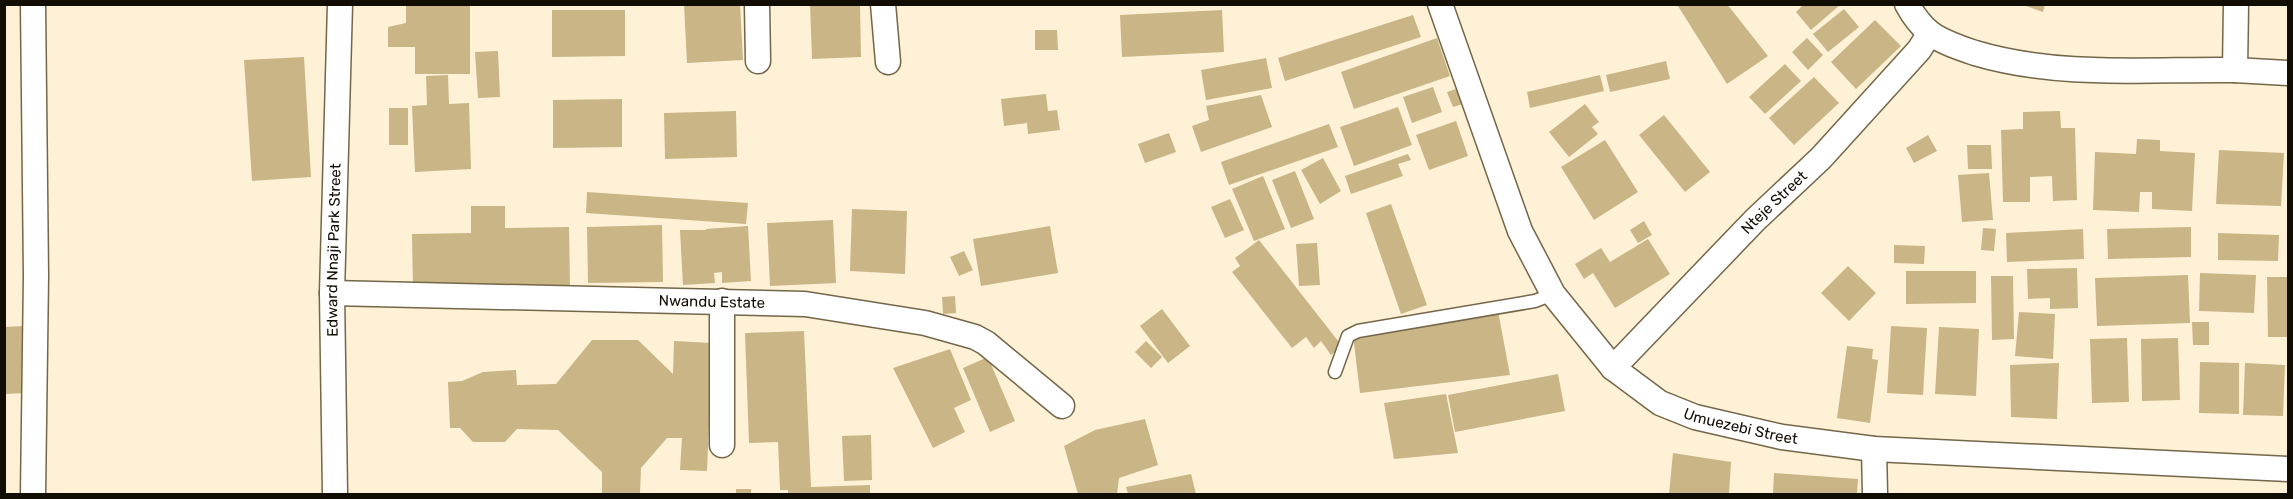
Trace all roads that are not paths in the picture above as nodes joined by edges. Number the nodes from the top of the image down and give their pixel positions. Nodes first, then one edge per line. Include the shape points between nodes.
1 (33, 4) edge
2 (340, 4) edge
3 (757, 4) edge
4 (883, 4) edge
5 (1440, 4) edge
6 (1907, 4) edge
7 (2236, 4) edge
8 (1930, 33) junction
9 (758, 61) dead end
10 (888, 62) dead end
11 (2235, 70) junction
12 (2289, 73) edge
13 (332, 293) junction
14 (1552, 294) junction
15 (722, 301) junction
16 (1613, 368) junction
17 (1335, 372) dead end
18 (1062, 406) dead end
19 (722, 445) dead end
20 (1874, 449) junction
21 (2289, 469) edge
22 (33, 495) edge
23 (335, 495) edge
24 (1875, 495) edge

1 - 22 street
2 - 13 street, Edward Nnaji Park Street
3 - 9 street
4 - 10 street
5 - 14 street, Umuezebi Street via 1520,231
6 - 8 street
7 - 11 street
8 - 11 street via 1995,59 2036,66 2129,71
8 - 16 street, Nteje Street via 1821,158 1755,220
11 - 12 street
13 - 15 street, Nwandu Estate
13 - 23 street, Edward Nnaji Park Street
14 - 16 street, Umuezebi Street
14 - 17 lane via 1535,301 1358,331 1348,336
15 - 18 street, Nwandu Estate via 805,304 925,323 975,337
15 - 19 street
16 - 20 street, Umuezebi Street via 1660,403 1695,417 1782,437
20 - 21 street, Umuezebi Street
20 - 24 street

